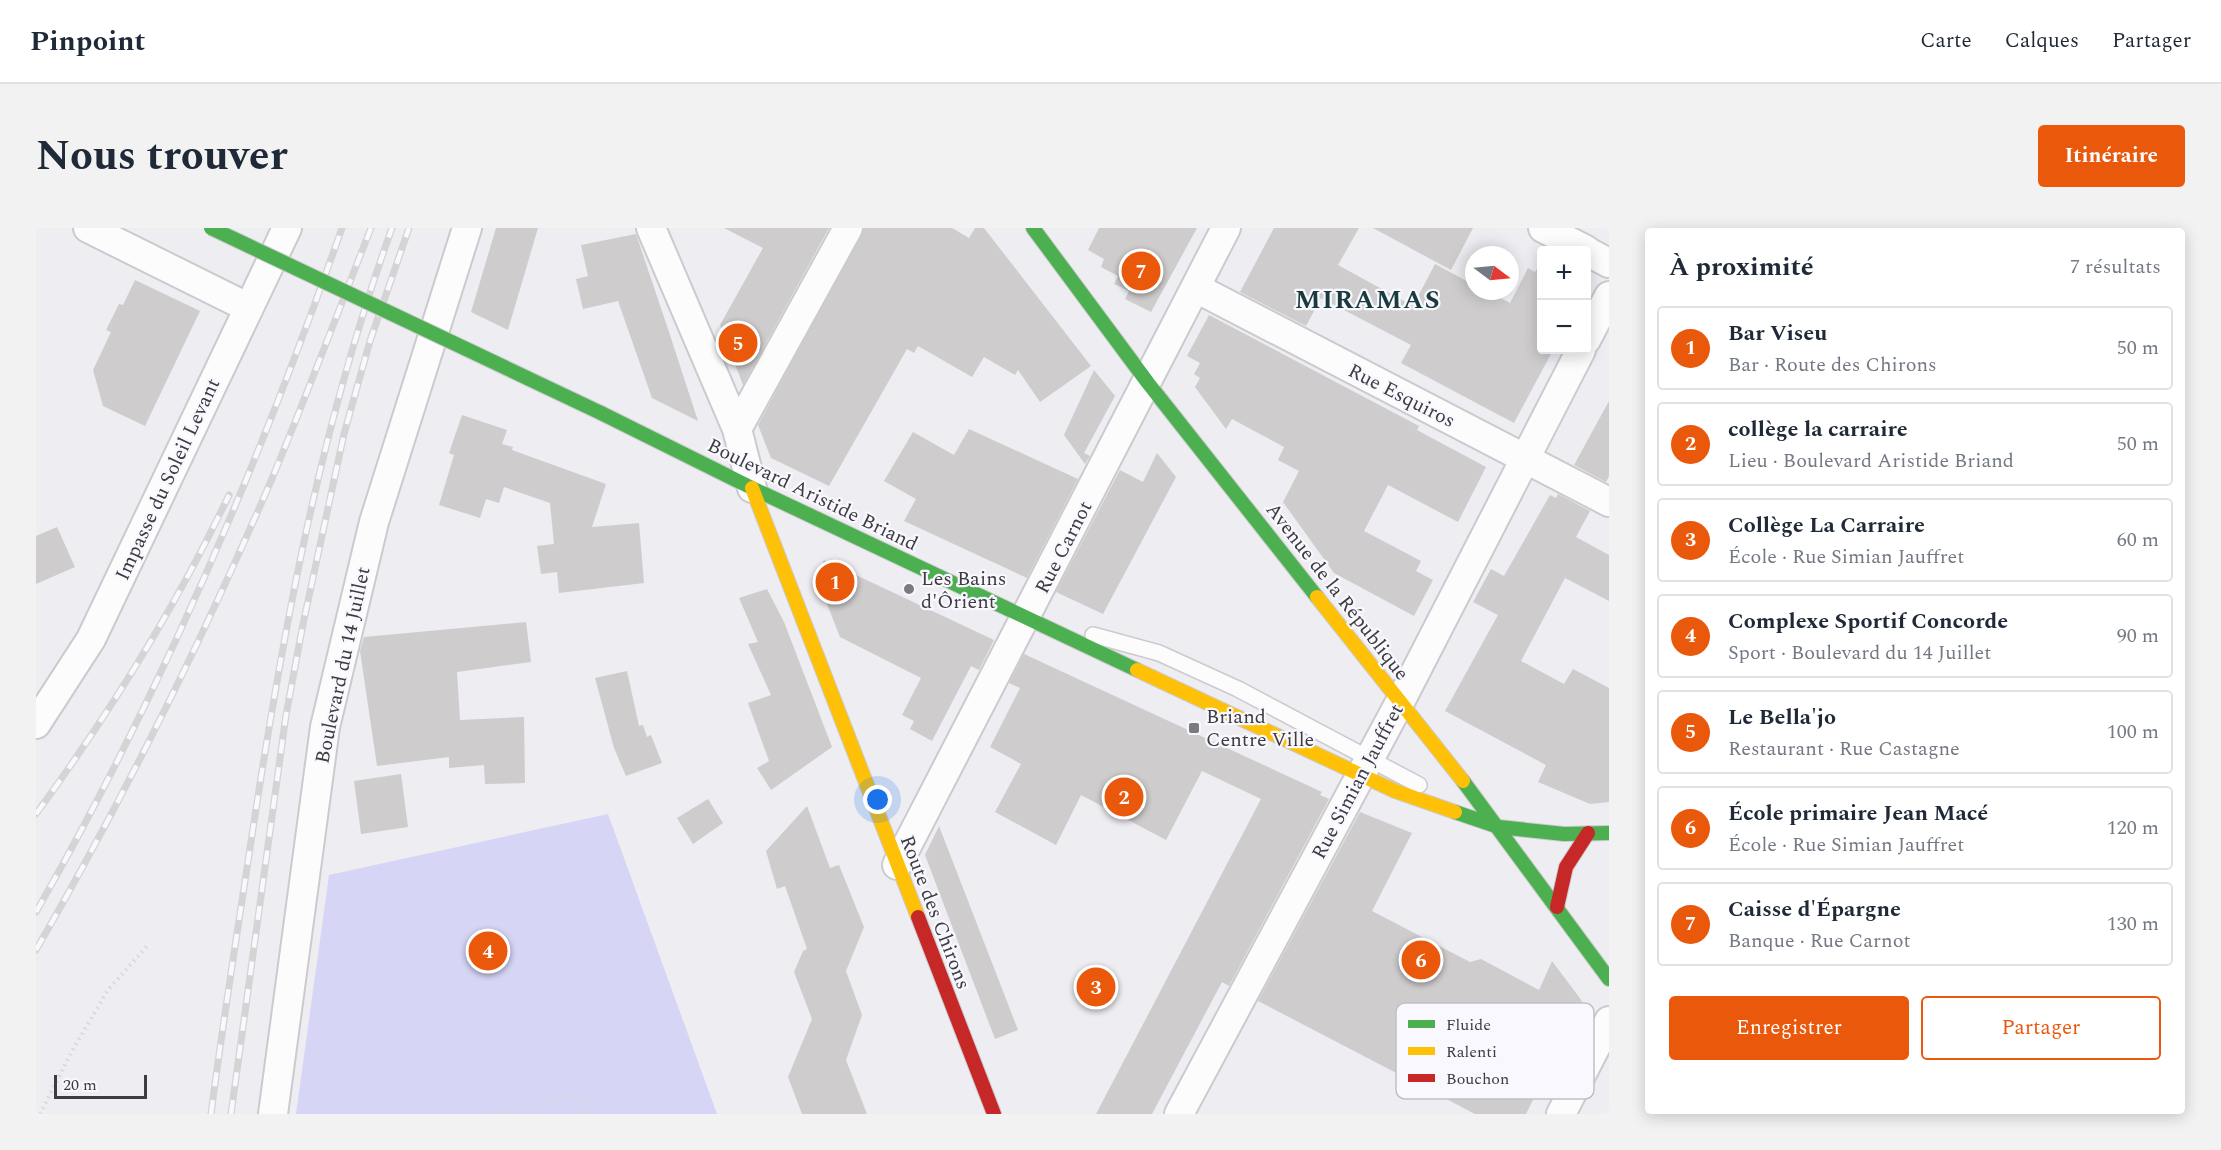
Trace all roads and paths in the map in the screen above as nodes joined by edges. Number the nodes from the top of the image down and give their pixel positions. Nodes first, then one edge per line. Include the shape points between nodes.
1 (88, 228) edge
2 (211, 228) edge
3 (287, 228) edge
4 (467, 228) edge
5 (651, 228) edge
6 (848, 228) edge
7 (1034, 228) edge
8 (1226, 228) edge
9 (1543, 228) edge
10 (1577, 246) edge
11 (1591, 254) edge
12 (1609, 263) edge
13 (1196, 288) junction
14 (1609, 296) edge
15 (249, 308) junction
16 (1591, 332) edge
17 (1579, 354) edge
18 (1148, 383) junction
19 (736, 429) junction
20 (1525, 459) junction
21 (752, 488) junction
22 (1609, 502) edge
23 (1027, 616) junction
24 (1400, 702) junction
25 (36, 723) edge
26 (1365, 767) junction
27 (1499, 827) junction
28 (1588, 833) junction
29 (1609, 833) edge
30 (897, 865) junction
31 (1557, 906) junction
32 (148, 945) dead end
33 (1609, 979) edge
34 (1609, 1021) edge
35 (1594, 1050) edge
36 (1569, 1099) edge
37 (510, 1112) edge
38 (40, 1114) edge
39 (273, 1114) edge
40 (493, 1114) edge
41 (587, 1114) edge
42 (994, 1114) edge
43 (1179, 1114) edge
44 (1561, 1114) edge

1 - 15 street
2 - 21 street, Boulevard Aristide Briand, bridge
3 - 15 street, Impasse du Soleil Levant
4 - 39 street, Boulevard du 14 Juillet via 374,522 325,727
5 - 19 street
6 - 19 street
7 - 18 street, Avenue de la République
8 - 13 street, Rue Carnot
9 - 10 street
11 - 12 street
13 - 18 street, Rue Carnot
13 - 20 street, Rue Esquiros
14 - 16 street
15 - 25 street, Impasse du Soleil Levant via 91,639
17 - 20 street, Rue Simian Jauffret
18 - 23 street, Rue Carnot
18 - 24 street, Avenue de la République
19 - 21 street
20 - 22 street, Rue Esquiros
20 - 24 street, Rue Simian Jauffret
21 - 23 street, Boulevard Aristide Briand
21 - 30 street, Route des Chirons
23 - 26 street, Boulevard Aristide Briand
23 - 26 lane via 1159,653 1238,689
23 - 30 street, Rue Carnot
24 - 26 street, Rue Simian Jauffret
24 - 27 street, Avenue de la République
26 - 27 lane
26 - 43 street, Rue Simian Jauffret
27 - 28 street
27 - 31 street, Avenue de la République
28 - 29 street
28 - 31 street via 1564,867
30 - 42 street, Route des Chirons
31 - 33 street, Avenue de la République
32 - 38 path via 108,990
34 - 35 street
36 - 44 street
37 - 40 path
37 - 41 path via 575,1095 584,1100

